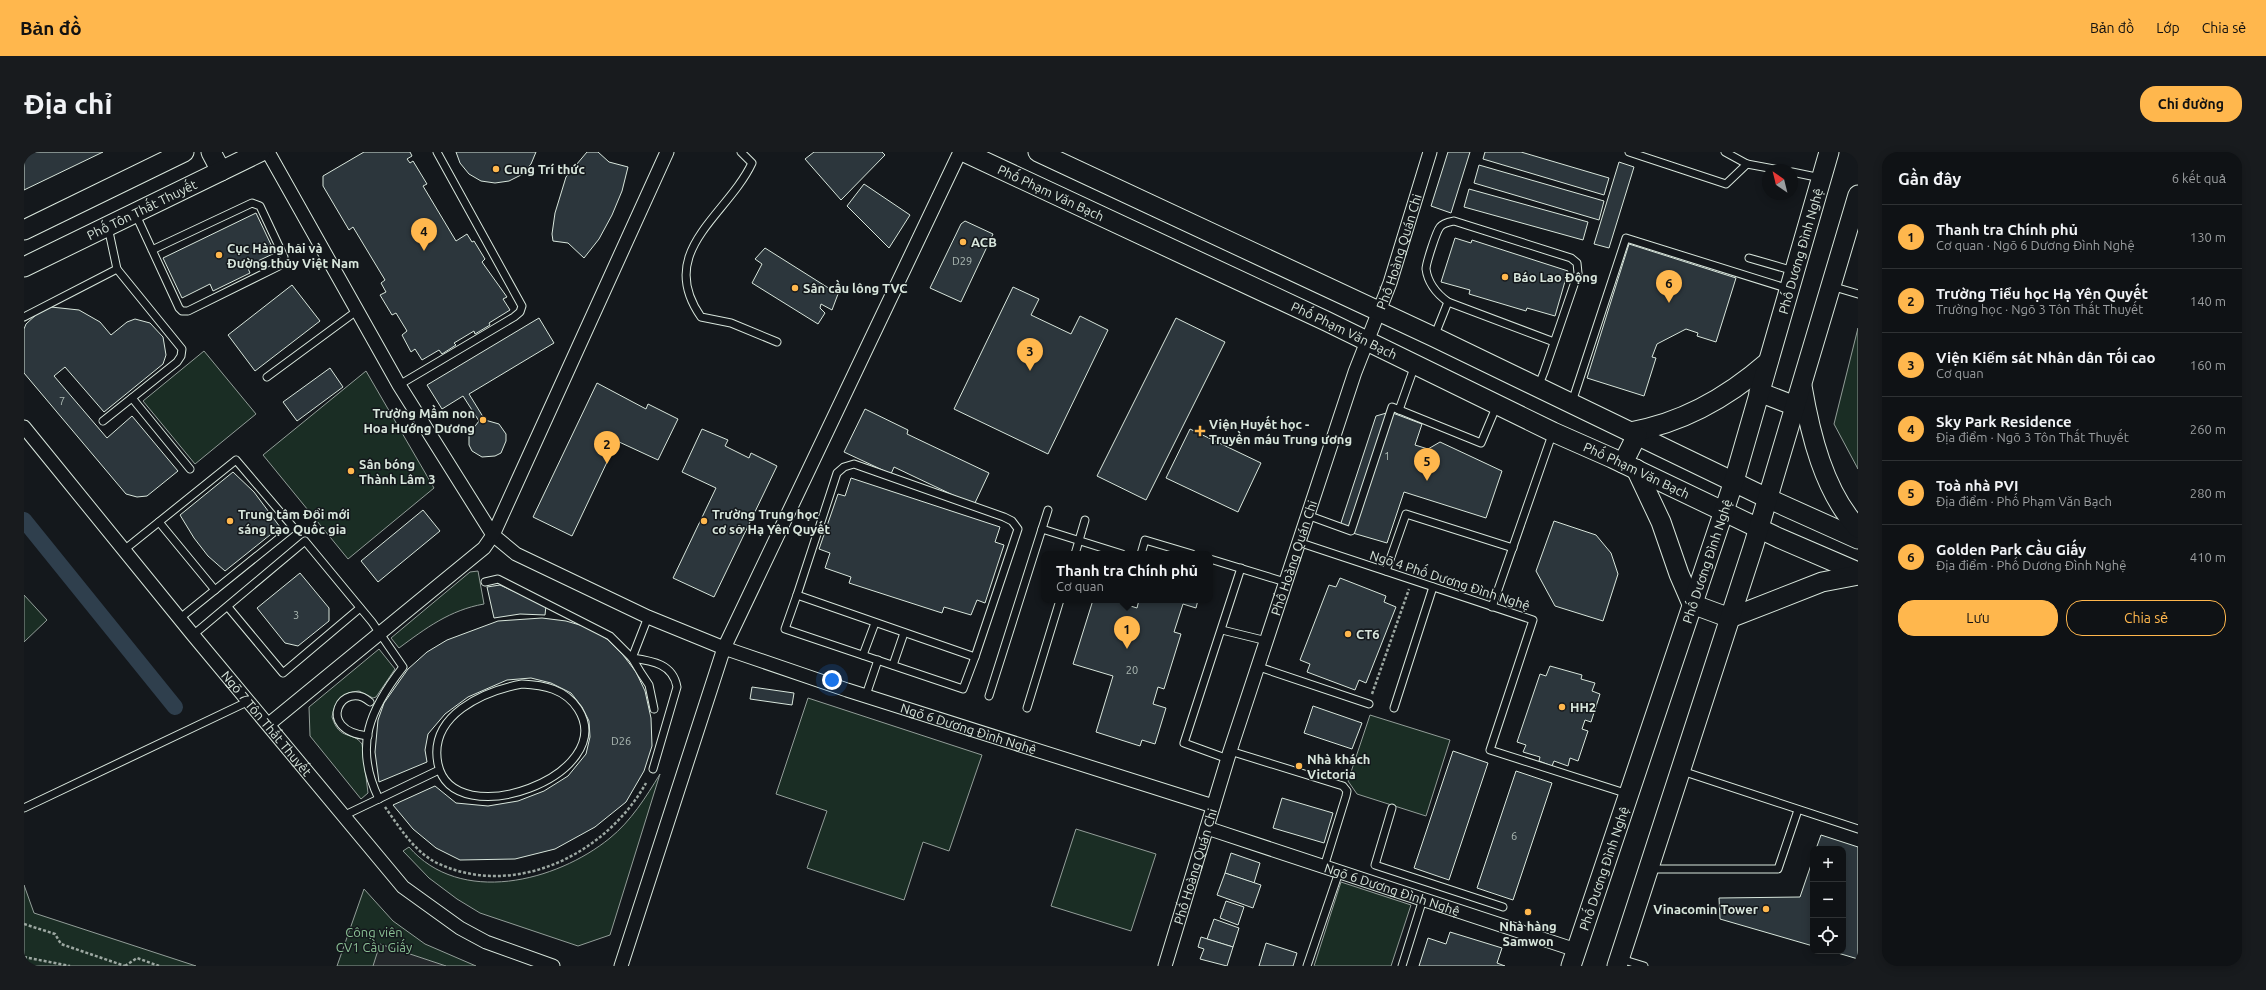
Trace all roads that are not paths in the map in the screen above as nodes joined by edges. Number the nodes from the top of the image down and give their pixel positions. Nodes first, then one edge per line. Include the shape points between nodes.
1 (184, 152) edge
2 (211, 152) edge
3 (260, 152) edge
4 (268, 152) edge
5 (436, 152) edge
6 (667, 152) edge
7 (741, 152) edge
8 (960, 152) edge
9 (964, 152) edge
10 (1038, 152) edge
11 (1430, 152) edge
12 (1630, 152) edge
13 (1725, 152) edge
14 (1829, 152) edge
15 (1747, 164) junction
16 (1762, 167) edge
17 (221, 171) junction
18 (1798, 173) edge
19 (1821, 178) junction
20 (1858, 195) edge
21 (135, 213) junction
22 (108, 227) junction
23 (24, 230) edge
24 (152, 250) junction
25 (1749, 258) dead end
26 (24, 267) edge
27 (117, 269) junction
28 (1794, 271) junction
29 (1831, 286) junction
30 (1789, 289) junction
31 (1858, 294) edge
32 (1448, 302) junction
33 (358, 310) junction
34 (1379, 313) junction
35 (24, 316) edge
36 (1434, 337) junction
37 (777, 342) dead end
38 (1367, 342) junction
39 (1554, 342) junction
40 (1768, 362) junction
41 (1415, 364) junction
42 (268, 377) dead end
43 (1802, 383) junction
44 (399, 385) junction
45 (1538, 387) junction
46 (1759, 392) junction
47 (132, 398) junction
48 (1572, 404) junction
49 (1498, 405) junction
50 (1795, 406) junction
51 (1399, 410) junction
52 (103, 421) dead end
53 (24, 427) edge
54 (1553, 432) junction
55 (1634, 433) junction
56 (1629, 466) junction
57 (190, 469) dead end
58 (1734, 481) junction
59 (1767, 498) junction
60 (1048, 510) dead end
61 (1723, 510) junction
62 (1307, 515) junction
63 (1085, 520) dead end
64 (159, 522) junction
65 (1857, 527) edge
66 (1759, 528) junction
67 (1042, 529) junction
68 (493, 535) junction
69 (1079, 540) junction
70 (1298, 542) junction
71 (1513, 548) junction
72 (124, 550) junction
73 (1075, 551) edge
74 (1113, 551) edge
75 (1142, 551) edge
76 (1182, 551) edge
77 (1213, 560) edge
78 (1241, 568) junction
79 (1857, 569) edge
80 (1386, 571) junction
81 (485, 582) dead end
82 (1285, 582) junction
83 (1433, 587) junction
84 (215, 590) junction
85 (797, 595) junction
86 (1059, 603) edge
87 (1692, 604) junction
88 (228, 607) junction
89 (1492, 607) junction
90 (360, 608) junction
91 (648, 617) junction
92 (179, 618) junction
93 (1730, 618) junction
94 (875, 623) junction
95 (1222, 630) junction
96 (904, 632) junction
97 (193, 636) junction
98 (382, 638) junction
99 (1267, 641) junction
100 (724, 648) junction
101 (864, 655) junction
102 (975, 657) junction
103 (632, 658) junction
104 (878, 660) junction
105 (893, 665) junction
106 (1259, 667) junction
107 (866, 696) junction
108 (989, 696) dead end
109 (249, 701) junction
110 (370, 702) dead end
111 (1369, 704) road end
112 (1027, 708) dead end
113 (1394, 708) dead end
114 (654, 709) dead end
115 (269, 724) junction
116 (368, 736) junction
117 (1229, 755) junction
118 (653, 769) dead end
119 (439, 770) junction
120 (1681, 771) junction
121 (1628, 794) junction
122 (378, 799) junction
123 (1213, 806) junction
124 (24, 808) edge
125 (1392, 808) dead end
126 (1798, 810) junction
127 (343, 816) junction
128 (1207, 828) junction
129 (1858, 829) edge
130 (1324, 866) junction
131 (1649, 869) junction
132 (1339, 872) junction
133 (1423, 899) junction
134 (1503, 907) dead end
135 (1573, 958) edge
136 (1618, 962) edge
137 (553, 966) edge
138 (621, 966) edge
139 (1165, 966) edge
140 (1307, 966) edge
141 (1402, 966) edge
142 (1644, 966) edge

1 - 23 main road
2 - 17 main road
3 - 17 main road, Phố Tôn Thất Thuyết
4 - 33 street, Ngõ 6 Dương Đình Nghệ
5 - 44 lane via 522,306 520,312
6 - 68 street
7 - 37 lane via 752,163 744,178 697,238 686,270 686,287 690,301 702,317 731,324
8 - 100 street
9 - 38 main road, Phố Phạm Văn Bạch
10 - 34 main road
11 - 34 street, Phố Hoàng Quán Chi
12 - 15 lane via 1726,184
13 - 15 lane
14 - 19 main road, Phố Dương Đình Nghệ
15 - 16 lane
17 - 21 main road, Phố Tôn Thất Thuyết
18 - 19 lane
19 - 28 main road, Phố Dương Đình Nghệ
20 - 29 main road
21 - 22 main road, Phố Tôn Thất Thuyết
21 - 24 lane
22 - 26 main road, Phố Tôn Thất Thuyết
22 - 27 lane
24 - 24 lane via 182,311 188,311 279,266 284,257 260,206 252,203
25 - 28 lane
27 - 35 lane
27 - 47 lane via 182,349 177,362
28 - 30 main road, Phố Dương Đình Nghệ
29 - 31 lane
29 - 43 main road
30 - 40 main road, Phố Dương Đình Nghệ
30 - 48 lane via 1626,238
32 - 36 lane
32 - 39 lane
32 - 39 lane via 1437,294 1429,281 1426,268 1440,227 1446,222 1454,220 1571,258 1577,263 1578,273
33 - 42 lane
33 - 44 street, Ngõ 6 Dương Đình Nghệ
34 - 36 main road
34 - 38 street, Phố Hoàng Quán Chi
36 - 45 main road
38 - 41 main road, Phố Phạm Văn Bạch
38 - 62 street, Phố Hoàng Quán Chi
39 - 45 lane
40 - 46 main road, Phố Dương Đình Nghệ
40 - 55 main road via 1727,394 1700,409
41 - 49 main road, Phố Phạm Văn Bạch
41 - 51 lane
43 - 50 main road
43 - 65 main road via 1815,444 1836,495
44 - 68 street, Ngõ 6 Dương Đình Nghệ
45 - 48 main road
46 - 50 main road
46 - 58 main road, Phố Dương Đình Nghệ
47 - 52 lane
47 - 57 lane
48 - 55 main road
49 - 51 lane via 1481,443
49 - 54 main road, Phố Phạm Văn Bạch
50 - 59 main road
51 - 62 lane via 1392,407 1350,531
53 - 72 street, Ngõ 7 Tôn Thất Thuyết
54 - 56 main road, Phố Phạm Văn Bạch
54 - 71 lane
55 - 56 main road
55 - 58 main road
56 - 61 main road, Phố Phạm Văn Bạch
56 - 87 main road via 1661,522
58 - 59 main road
58 - 61 main road, Phố Dương Đình Nghệ
59 - 65 main road
59 - 66 main road
60 - 67 lane
61 - 66 main road, Phố Phạm Văn Bạch
61 - 87 main road, Phố Dương Đình Nghệ
62 - 70 street, Phố Hoàng Quán Chi
63 - 69 lane
64 - 72 lane
64 - 84 lane
64 - 84 lane via 236,460 293,527
66 - 79 main road, Phố Phạm Văn Bạch
66 - 93 main road
67 - 69 lane
67 - 108 lane
68 - 91 street, Ngõ 6 Dương Đình Nghệ via 516,554
68 - 98 street via 473,559
69 - 73 lane
69 - 74 lane
70 - 80 lane, Ngõ 4 Phố Dương Đình Nghệ
70 - 82 street, Phố Hoàng Quán Chi
71 - 80 lane via 1406,514
71 - 89 lane
72 - 92 street, Ngõ 7 Tôn Thất Thuyết
75 - 76 lane via 1145,540
77 - 78 lane
78 - 82 lane
78 - 95 lane
79 - 93 main road
80 - 83 lane, Ngõ 4 Phố Dương Đình Nghệ
81 - 103 lane via 498,579 594,627 610,636
82 - 99 street, Phố Hoàng Quán Chi
83 - 89 lane, Ngõ 4 Phố Dương Đình Nghệ
83 - 113 lane
84 - 92 lane
85 - 94 lane
85 - 101 lane via 785,629
85 - 102 lane via 837,473 844,467 854,464 1004,516 1018,529
86 - 112 lane
87 - 93 main road
87 - 121 main road, Phố Dương Đình Nghệ
88 - 90 lane via 305,542
88 - 90 lane via 283,673
88 - 97 lane
89 - 121 lane, Ngõ 4 Phố Dương Đình Nghệ via 1532,620 1490,750
90 - 98 lane
91 - 100 street, Ngõ 6 Dương Đình Nghệ
91 - 103 lane
92 - 97 street, Ngõ 7 Tôn Thất Thuyết
93 - 120 main road
94 - 96 lane
94 - 101 lane
95 - 99 lane
95 - 117 lane via 1184,743
96 - 102 lane
96 - 105 lane
97 - 109 street, Ngõ 7 Tôn Thất Thuyết
98 - 115 street
98 - 116 lane via 403,667 380,698 373,712
99 - 106 street, Phố Hoàng Quán Chi
100 - 107 street, Ngõ 6 Dương Đình Nghệ
100 - 138 street
101 - 104 lane
102 - 105 lane via 963,688
103 - 114 lane via 649,685
103 - 118 lane via 669,669 676,678 677,687
104 - 105 lane
104 - 107 lane
106 - 111 lane
106 - 117 street, Phố Hoàng Quán Chi
107 - 123 street, Ngõ 6 Dương Đình Nghệ
109 - 115 street, Ngõ 7 Tôn Thất Thuyết
109 - 124 lane
110 - 116 lane via 360,696 349,697 341,702 336,713 345,729
115 - 127 street, Ngõ 7 Tôn Thất Thuyết
116 - 122 lane via 370,774
117 - 123 street, Phố Hoàng Quán Chi
117 - 130 lane via 1343,786 1347,791 1346,796
119 - 119 lane via 447,781 463,792 502,796 524,791 545,782 575,756 582,742 582,717 569,698 549,687 522,684 490,692 469,703 445,726 438,739 436,755
119 - 122 lane
120 - 126 lane
120 - 131 main road
121 - 135 main road, Phố Dương Đình Nghệ
122 - 127 lane
123 - 128 street, Phố Hoàng Quán Chi
125 - 134 lane via 1375,865
126 - 129 lane
126 - 131 lane via 1778,869
127 - 137 street, Ngõ 7 Tôn Thất Thuyết via 403,887 430,908 486,942
128 - 130 street, Ngõ 6 Dương Đình Nghệ
128 - 139 street, Phố Hoàng Quán Chi
130 - 132 street, Ngõ 6 Dương Đình Nghệ
131 - 136 main road
132 - 133 street, Ngõ 6 Dương Đình Nghệ
132 - 140 lane
133 - 135 street, Ngõ 6 Dương Đình Nghệ
133 - 141 lane
136 - 142 lane

